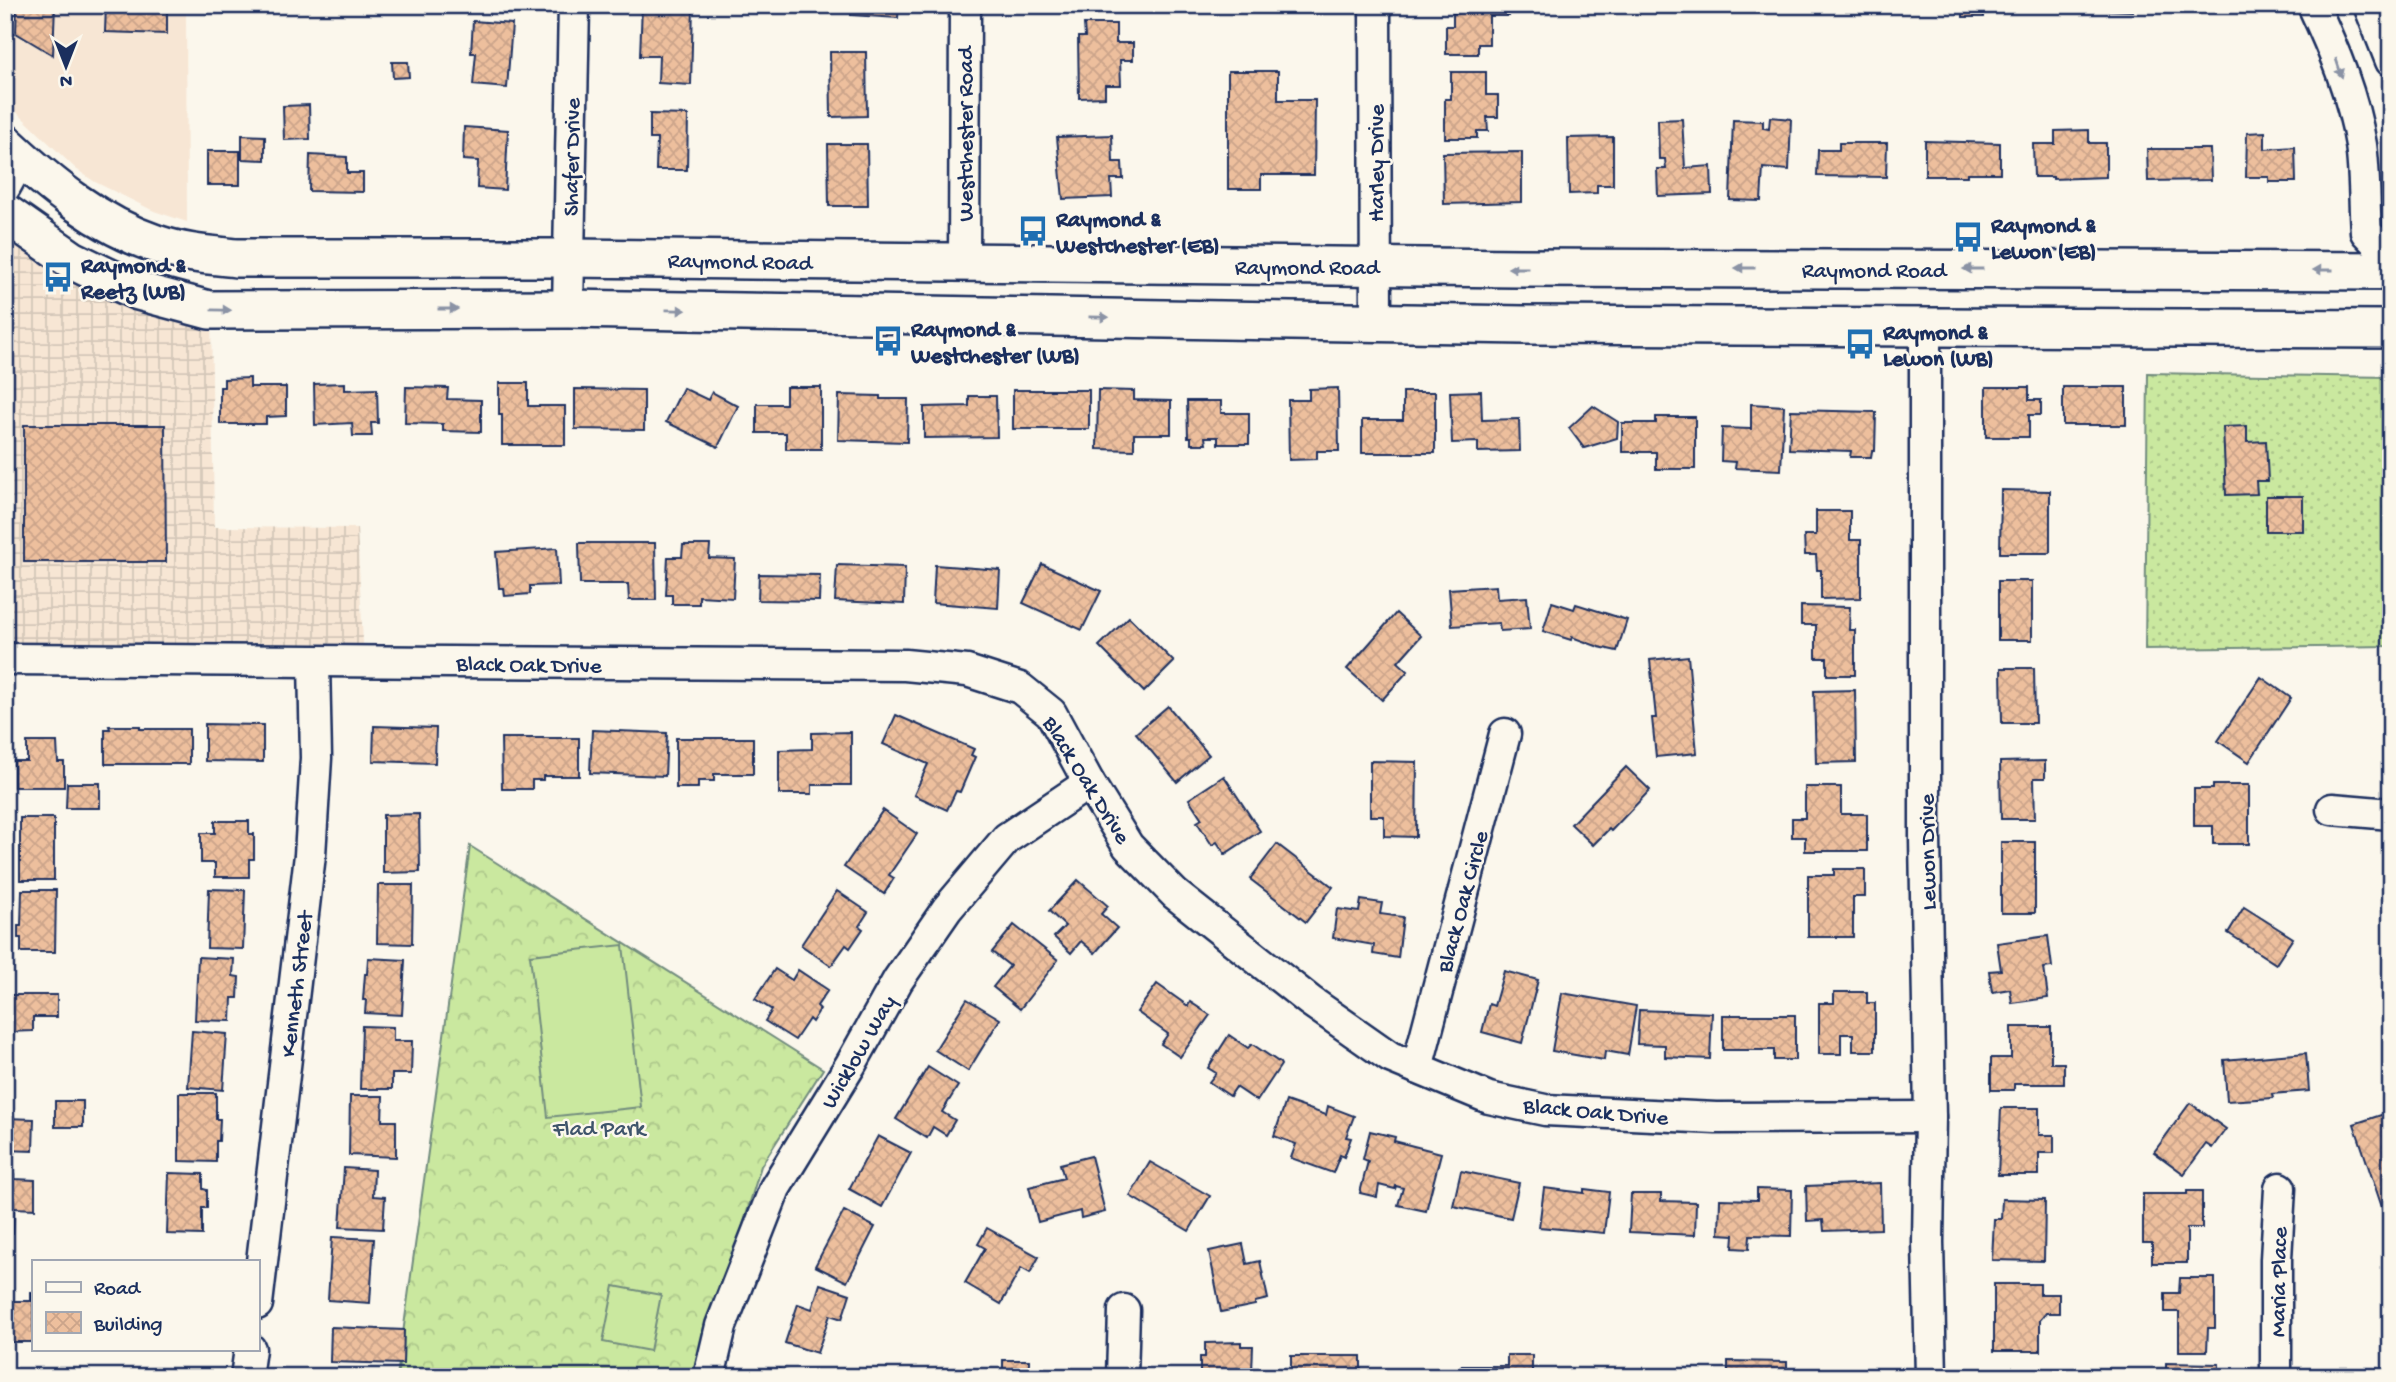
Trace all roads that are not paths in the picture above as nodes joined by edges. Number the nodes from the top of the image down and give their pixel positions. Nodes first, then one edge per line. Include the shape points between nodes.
1 (574, 5) edge
2 (965, 5) edge
3 (1375, 5) edge
4 (2313, 5) edge
5 (2369, 5) edge
6 (2391, 61) edge
7 (10, 162) edge
8 (5, 213) edge
9 (569, 258) junction
10 (2391, 258) edge
11 (964, 264) junction
12 (1375, 266) junction
13 (2391, 271) edge
14 (568, 309) junction
15 (1376, 322) junction
16 (1926, 327) junction
17 (2391, 329) edge
18 (5, 659) edge
19 (314, 662) junction
20 (1505, 734) dead end
21 (1090, 783) junction
22 (2332, 809) dead end
23 (2391, 814) edge
24 (1417, 1068) junction
25 (1930, 1117) junction
26 (2280, 1188) dead end
27 (259, 1287) edge
28 (1124, 1310) dead end
29 (250, 1350) edge
30 (246, 1377) edge
31 (709, 1377) edge
32 (1122, 1377) edge
33 (1931, 1377) edge
34 (2276, 1377) edge

1 - 9 street, Shafer Drive
2 - 11 street, Westchester Road
3 - 12 street, Harley Drive
4 -> 10 street via 2333,49 2361,146 2366,232
5 - 6 street
7 - 9 main road, Raymond Road via 120,230 193,253 236,258
8 -> 14 main road via 72,260 107,278 209,310
9 - 11 main road, Raymond Road
9 - 14 street, Shafer Drive
11 - 12 main road, Raymond Road
13 -> 12 main road, Raymond Road
12 - 15 street, Harley Drive
14 -> 15 main road
15 - 16 main road
16 - 17 main road
16 - 25 street, Lewon Drive via 1925,838
18 - 19 street, Black Oak Drive
19 - 21 street, Black Oak Drive via 905,665 967,671 1020,688 1051,713
19 - 27 street, Kenneth Street via 316,758 310,855
20 - 24 street, Black Oak Circle
21 - 24 street, Black Oak Drive via 1128,846 1175,894 1310,1001 1390,1056
21 - 31 street, Wicklow Way via 1007,838 947,909 898,980 775,1188 721,1326
22 - 23 street
24 - 25 street, Black Oak Drive via 1489,1098 1545,1110 1716,1118
25 - 33 street, Lewon Drive
26 - 34 street, Maria Place
28 - 32 street
29 - 30 street

